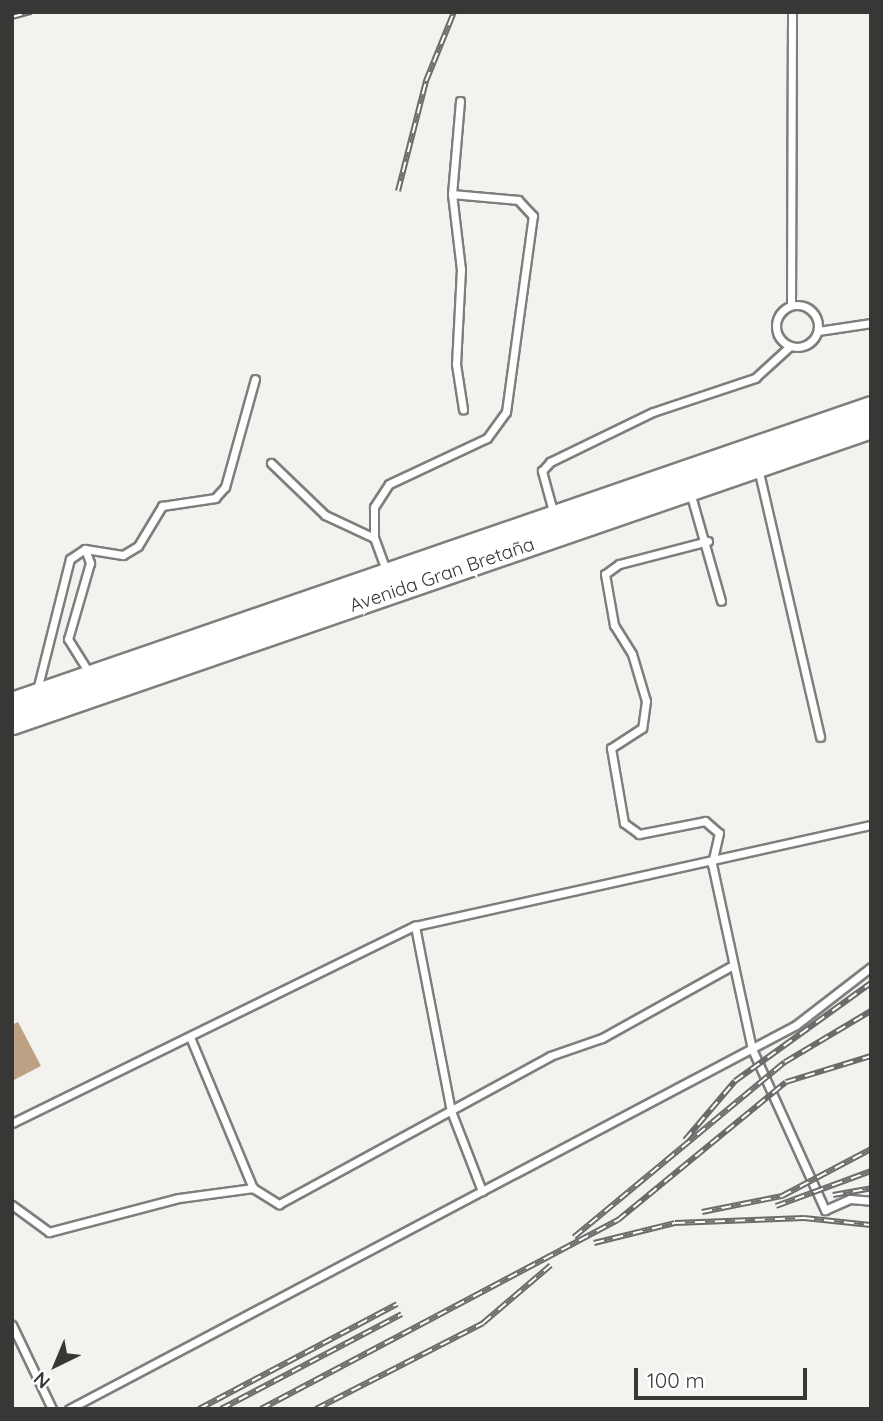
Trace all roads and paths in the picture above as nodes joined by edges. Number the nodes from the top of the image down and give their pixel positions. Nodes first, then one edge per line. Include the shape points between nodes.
1 (792, 12) edge
2 (460, 101) dead end
3 (452, 194) junction
4 (791, 305) junction
5 (871, 323) edge
6 (818, 331) junction
7 (790, 346) junction
8 (255, 379) dead end
9 (871, 407) edge
10 (463, 409) dead end
11 (871, 427) edge
12 (271, 463) dead end
13 (757, 463) junction
14 (688, 486) junction
15 (554, 516) junction
16 (374, 538) junction
17 (708, 541) junction
18 (85, 549) junction
19 (387, 574) junction
20 (721, 601) dead end
21 (57, 622) junction
22 (72, 622) junction
23 (92, 677) junction
24 (35, 696) junction
25 (12, 703) edge
26 (12, 723) edge
27 (820, 737) dead end
28 (871, 825) edge
29 (712, 863) junction
30 (415, 926) junction
31 (733, 965) junction
32 (871, 967) edge
33 (190, 1037) junction
34 (752, 1049) junction
35 (451, 1111) junction
36 (12, 1123) edge
37 (253, 1188) junction
38 (482, 1191) junction
39 (871, 1201) edge
40 (12, 1205) edge
41 (12, 1325) edge
42 (52, 1409) edge
43 (69, 1409) edge

1 - 4 lane
2 - 3 lane
3 - 10 lane via 461,269 456,365
3 - 16 lane via 518,200 533,216 506,412 487,439 389,484 374,507
4 - 6 lane via 808,308
4 - 7 lane via 776,325
5 - 6 lane
6 - 7 lane via 807,344
7 - 15 lane via 755,378 653,411 550,462 542,471
8 - 18 lane via 225,486 215,498 162,506 138,546 123,555
9 - 15 main road, Avenida Gran Bretaña
11 - 13 main road, Avenida Gran Bretaña
12 - 16 lane via 325,515
13 - 14 main road, Avenida Gran Bretaña
13 - 27 lane
14 - 17 lane
14 - 26 main road, Avenida Gran Bretaña
15 - 19 main road, Avenida Gran Bretaña
16 - 19 lane
17 - 20 lane
17 - 29 lane via 619,564 606,574 604,590 646,701 642,728 611,748 624,823 639,834 705,821 719,833
18 - 21 lane via 70,559
18 - 22 lane via 90,564
19 - 23 main road, Avenida Gran Bretaña
21 - 22 lane
21 - 24 lane
22 - 23 lane via 70,650
23 - 24 main road, Avenida Gran Bretaña
24 - 25 main road, Avenida Gran Bretaña
28 - 29 lane
29 - 30 lane
29 - 31 lane
30 - 33 lane
30 - 35 lane
31 - 34 lane
31 - 35 lane
32 - 34 lane via 814,1012
33 - 36 lane
33 - 37 lane
34 - 38 lane
34 - 39 lane via 825,1210 850,1199
35 - 37 lane via 296,1199 264,1200
35 - 38 lane
37 - 40 lane via 179,1198 49,1232
38 - 43 lane
41 - 42 lane

